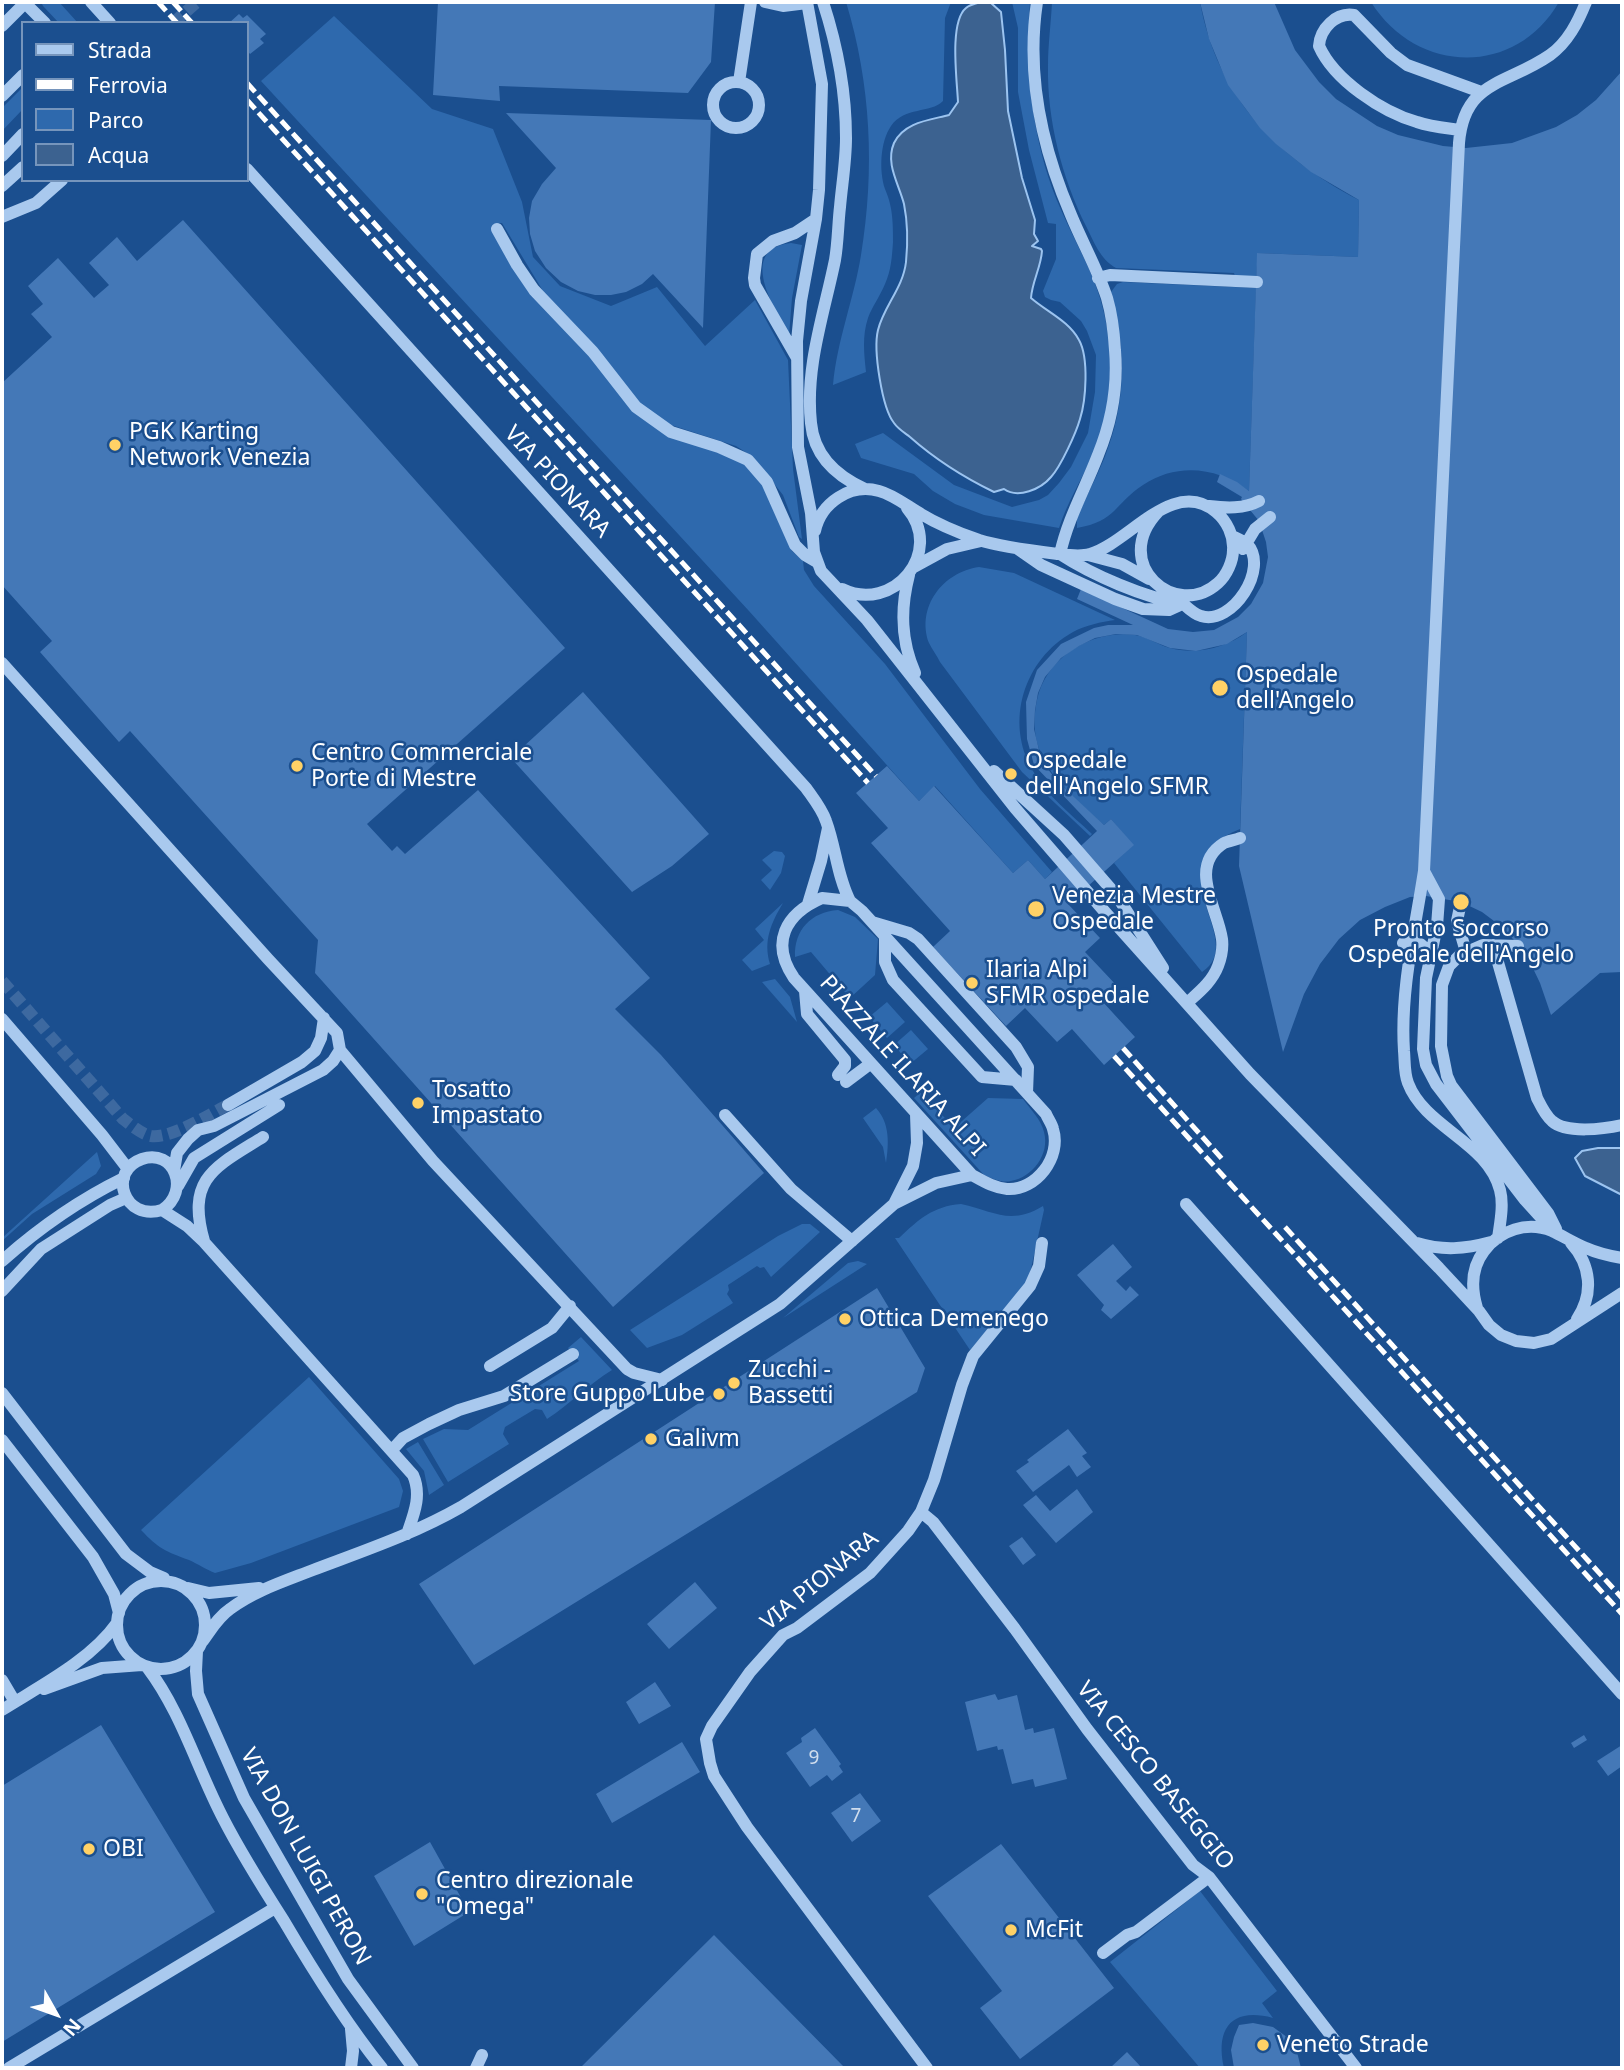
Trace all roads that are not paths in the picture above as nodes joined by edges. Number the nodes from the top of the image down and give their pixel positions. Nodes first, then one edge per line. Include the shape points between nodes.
1 (25, 2) edge
2 (91, 2) edge
3 (751, 2) edge
4 (765, 2) edge
5 (807, 2) edge
6 (823, 2) edge
7 (1037, 2) edge
8 (1341, 2) edge
9 (1586, 2) edge
10 (1336, 18) junction
11 (43, 21) edge
12 (108, 21) edge
13 (2, 26) edge
14 (21, 77) edge
15 (739, 82) dead end
16 (1481, 92) junction
17 (2, 96) edge
18 (1460, 130) junction
19 (21, 136) edge
20 (2, 156) edge
21 (248, 170) edge
22 (19, 171) edge
23 (60, 182) edge
24 (2, 187) edge
25 (2, 217) edge
26 (816, 219) junction
27 (497, 229) dead end
28 (1098, 278) junction
29 (1256, 282) dead end
30 (797, 358) junction
31 (865, 489) junction
32 (1259, 501) dead end
33 (902, 503) junction
34 (1207, 506) junction
35 (1158, 512) junction
36 (1269, 517) dead end
37 (1232, 536) junction
38 (813, 538) junction
39 (982, 541) junction
40 (1247, 544) junction
41 (1015, 546) junction
42 (1060, 554) junction
43 (1088, 555) junction
44 (817, 562) junction
45 (911, 571) junction
46 (1226, 572) junction
47 (829, 580) junction
48 (1154, 582) junction
49 (1168, 591) junction
50 (1195, 594) junction
51 (1183, 604) junction
52 (2, 663) edge
53 (921, 686) junction
54 (965, 745) junction
55 (828, 828) junction
56 (1240, 838) dead end
57 (1424, 871) junction
58 (849, 901) junction
59 (1461, 902) dead end
60 (808, 904) junction
61 (873, 922) junction
62 (885, 936) junction
63 (1408, 942) junction
64 (1493, 945) junction
65 (1518, 946) dead end
66 (1466, 952) junction
67 (1430, 961) junction
68 (805, 991) junction
69 (1185, 1000) junction
70 (324, 1018) junction
71 (2, 1019) edge
72 (340, 1050) junction
73 (870, 1064) junction
74 (1016, 1080) junction
75 (1027, 1093) junction
76 (228, 1105) tunnel mouth
77 (279, 1105) dead end
78 (916, 1114) junction
79 (725, 1115) dead end
80 (1622, 1125) edge
81 (263, 1137) dead end
82 (174, 1171) junction
83 (126, 1174) junction
84 (972, 1175) junction
85 (178, 1186) junction
86 (126, 1198) junction
87 (894, 1204) junction
88 (1185, 1204) dead end
89 (162, 1210) junction
90 (1560, 1235) junction
91 (1495, 1240) junction
92 (852, 1241) junction
93 (204, 1242) junction
94 (1415, 1242) junction
95 (1042, 1243) dead end
96 (1622, 1258) edge
97 (2, 1261) edge
98 (2, 1290) edge
99 (1622, 1293) edge
100 (570, 1306) junction
101 (1479, 1311) junction
102 (1567, 1330) junction
103 (573, 1354) dead end
104 (490, 1366) dead end
105 (662, 1380) junction
106 (2, 1393) edge
107 (2, 1440) edge
108 (391, 1450) junction
109 (921, 1511) junction
110 (407, 1534) junction
111 (171, 1581) junction
112 (185, 1587) junction
113 (267, 1588) junction
114 (118, 1618) junction
115 (200, 1646) junction
116 (144, 1666) junction
117 (2, 1680) edge
118 (1622, 1694) edge
119 (27, 1695) junction
120 (15, 1702) junction
121 (2, 1710) edge
122 (1209, 1877) junction
123 (275, 1908) junction
124 (1103, 1953) dead end
125 (351, 2029) junction
126 (482, 2056) dead end
127 (9, 2068) edge
128 (351, 2068) edge
129 (382, 2068) edge
130 (413, 2068) edge
131 (476, 2068) edge
132 (926, 2068) edge
133 (1356, 2068) edge

1 - 11 street
1 - 13 street
2 - 12 street
3 - 15 street
4 - 5 street via 783,6
5 - 26 street via 822,84
6 - 31 street via 842,80 846,138 835,257 810,379 811,424 827,463
7 - 28 street via 1036,95 1044,139
8 - 10 street
9 - 16 street via 1561,45
10 - 16 street via 1354,15 1407,65
10 - 18 street via 1326,27 1319,46 1347,82 1394,114
14 - 17 street
16 - 18 street via 1463,117
18 - 57 street
19 - 20 street
21 - 55 street, VIA PIONARA via 806,788
22 - 24 street
23 - 25 street via 36,203
26 - 30 street via 801,301
26 - 30 street via 757,254 755,285
27 - 44 street via 534,290 593,352 636,407 671,432 748,460 767,482 795,545
28 - 29 street
28 - 42 street via 1113,323 1113,407
30 - 38 street via 798,447
31 - 33 street
31 - 38 street via 841,495 829,504
32 - 34 street via 1230,508
33 - 39 street
33 - 45 street via 919,534
34 - 35 street via 1183,502
34 - 37 street via 1226,523
35 - 43 street
35 - 48 street via 1148,522 1140,545 1145,570
36 - 40 street
37 - 40 street
37 - 46 street via 1232,559
38 - 44 street
39 - 41 street
39 - 45 street via 947,549
40 - 46 street
40 - 51 street via 1253,558 1252,575 1246,593 1232,607 1214,617 1200,616
41 - 42 street
41 - 51 street via 1041,565 1143,609 1169,610
42 - 43 street
42 - 51 street via 1161,601
43 - 48 street via 1128,567
44 - 47 street
45 - 47 street via 895,587 868,596 844,591
45 - 53 street via 902,603 902,626
46 - 50 street via 1218,583
47 - 53 street
48 - 49 street
49 - 50 street
49 - 51 street
50 - 51 street
52 - 70 street
53 - 54 street
54 - 69 street
54 - 69 street via 1064,835 1117,896
55 - 58 street, VIA PIONARA
55 - 60 street
56 - 69 street via 1224,843 1205,872 1222,952 1213,976
57 - 63 street
57 - 67 street via 1438,899
58 - 60 street via 822,898
58 - 61 street, PIAZZALE ILARIA ALPI
59 - 66 street via 1457,921
60 - 68 street, PIAZZALE ILARIA ALPI via 795,913 783,939 787,968
61 - 62 street, PIAZZALE ILARIA ALPI
61 - 75 street via 918,939 1016,1047 1028,1067
62 - 74 street, PIAZZALE ILARIA ALPI
62 - 74 street via 885,962 893,980 982,1077
63 - 67 street via 1425,947
63 - 91 street via 1407,1082 1425,1110 1474,1152 1495,1178 1502,1203
64 - 65 street
64 - 66 street
64 - 80 street via 1542,1110 1564,1128
66 - 90 street via 1449,966 1442,985 1441,1046 1447,1076
67 - 90 street via 1423,1049 1429,1071 1499,1166
68 - 73 street, PIAZZALE ILARIA ALPI
68 - 73 street via 807,1014 845,1060 842,1078
69 - 94 street
70 - 72 street via 337,1033
70 - 76 street via 315,1051
71 - 83 street via 103,1135
72 - 82 street via 333,1062 315,1075 198,1130 177,1153
72 - 100 street via 433,1161
73 - 78 street, PIAZZALE ILARIA ALPI
74 - 75 street, PIAZZALE ILARIA ALPI
75 - 84 street, PIAZZALE ILARIA ALPI via 1054,1130 1052,1157 1046,1167 1024,1186 1008,1189
77 - 85 street via 194,1158
78 - 84 street, PIAZZALE ILARIA ALPI
78 - 87 street via 913,1166
79 - 92 street via 791,1189
81 - 93 street via 203,1182 198,1217
82 - 83 street via 152,1157 142,1158
82 - 85 street
83 - 86 street
83 - 97 street via 31,1235
84 - 87 street via 936,1182
85 - 89 street via 173,1200
86 - 89 street via 146,1212
86 - 98 street via 41,1249
87 - 92 street
88 - 118 street
89 - 93 street
90 - 91 street via 1530,1227
90 - 96 street
90 - 102 street via 1578,1251 1588,1284 1586,1304
91 - 94 street via 1452,1249
91 - 101 street via 1481,1254 1473,1280
92 - 105 street via 780,1304
93 - 108 street
94 - 101 street
95 - 109 street, VIA PIONARA via 1030,1286 974,1356
99 - 102 street
100 - 104 street via 552,1328
100 - 105 street via 628,1369
101 - 102 street via 1501,1335 1516,1341 1534,1343
103 - 108 street via 504,1396 429,1424
105 - 110 street via 461,1507
106 - 111 street via 126,1554
107 - 114 street via 93,1557 114,1594
108 - 110 street via 413,1475 418,1489
109 - 122 street, VIA CESCO BASEGGIO via 1193,1865
109 - 132 street, VIA PIONARA via 870,1573 783,1635 750,1672 706,1739 714,1776 747,1827
110 - 113 street
111 - 112 street
111 - 114 street via 136,1588 125,1599
112 - 113 street via 209,1593
112 - 115 street via 204,1611 206,1627
113 - 115 street via 230,1608
114 - 116 street via 123,1648
114 - 119 street via 94,1650
115 - 116 street via 172,1668
115 - 130 street, VIA DON LUIGI PERON via 195,1671 198,1694 244,1798 348,1979
116 - 119 street via 102,1668
116 - 123 street, VIA DON LUIGI PERON via 171,1702 223,1818
117 - 120 street
119 - 120 street
120 - 121 street
122 - 124 street
122 - 133 street, VIA CESCO BASEGGIO
123 - 125 street, VIA DON LUIGI PERON
123 - 127 street
125 - 128 street
125 - 129 street, VIA DON LUIGI PERON
126 - 131 street

